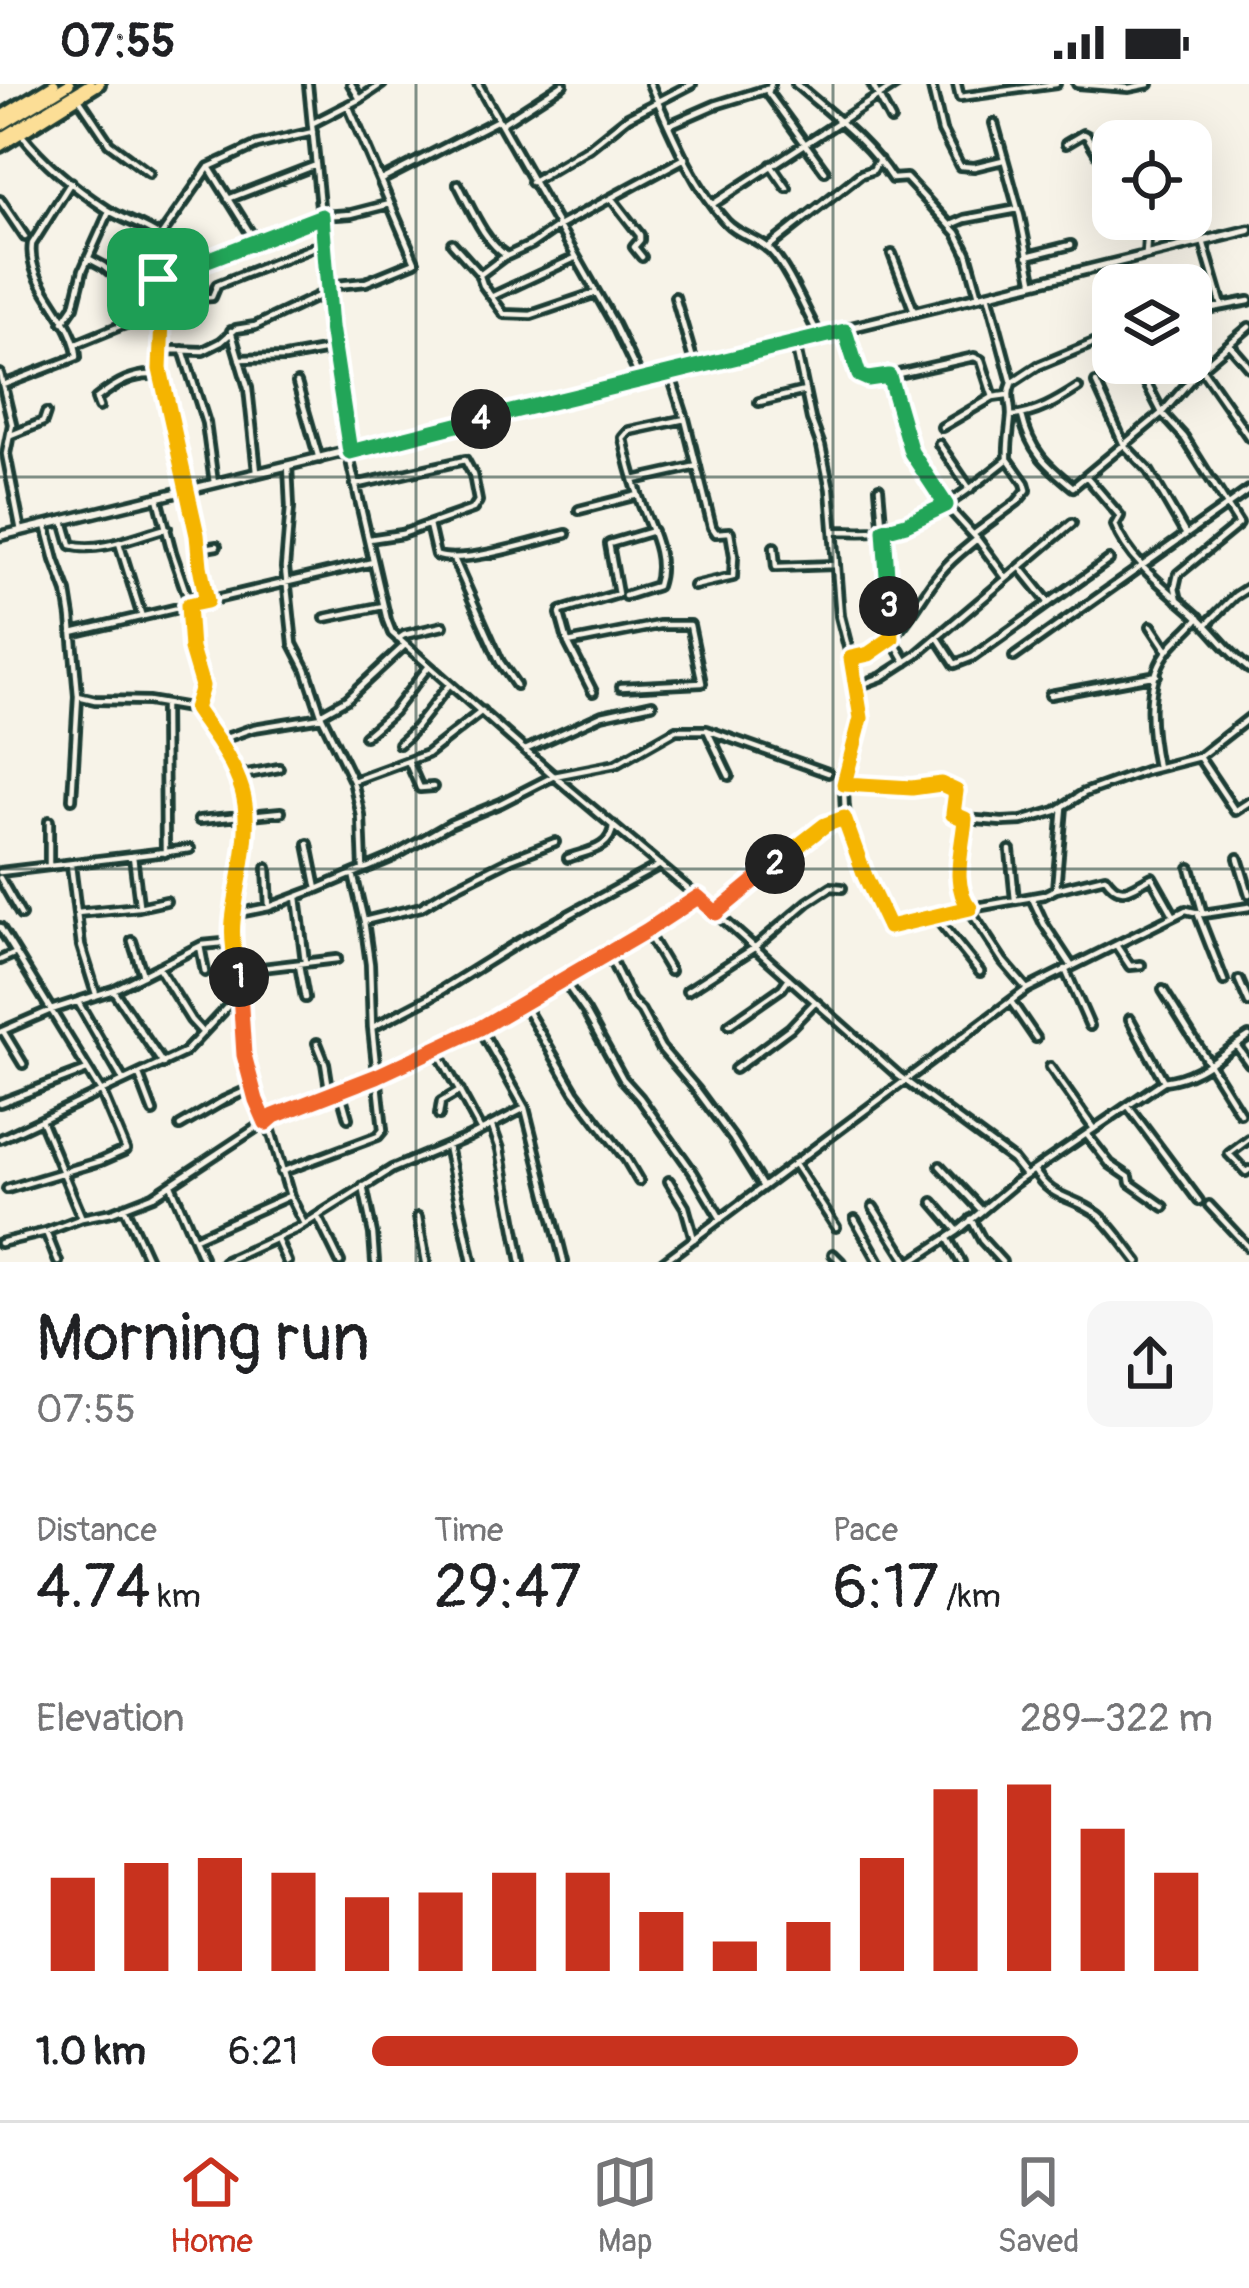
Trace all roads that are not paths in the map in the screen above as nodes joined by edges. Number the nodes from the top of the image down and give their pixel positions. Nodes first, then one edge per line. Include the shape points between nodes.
1 (54, 84) edge
2 (70, 84) edge
3 (95, 84) edge
4 (308, 84) edge
5 (351, 84) edge
6 (382, 84) edge
7 (478, 84) edge
8 (563, 84) edge
9 (650, 84) edge
10 (692, 84) edge
11 (796, 84) edge
12 (872, 84) edge
13 (897, 84) edge
14 (931, 84) edge
15 (957, 84) edge
16 (1056, 84) edge
17 (1077, 84) edge
18 (1149, 84) edge
19 (769, 86) edge
20 (1022, 87) edge
21 (879, 95) junction
22 (78, 97) junction
23 (360, 99) junction
24 (658, 101) junction
25 (348, 105) junction
26 (891, 120) dead end
27 (0, 122) edge
28 (499, 122) junction
29 (841, 122) junction
30 (313, 123) junction
31 (994, 123) dead end
32 (669, 125) junction
33 (314, 132) junction
34 (21, 134) junction
35 (0, 142) edge
36 (805, 143) junction
37 (1066, 144) dead end
38 (1092, 144) edge
39 (685, 158) junction
40 (879, 159) junction
41 (1004, 160) junction
42 (771, 164) junction
43 (316, 165) junction
44 (209, 167) junction
45 (825, 171) dead end
46 (149, 173) dead end
47 (380, 180) junction
48 (71, 182) junction
49 (531, 182) junction
50 (458, 184) dead end
51 (787, 188) dead end
52 (228, 199) junction
53 (612, 199) junction
54 (0, 200) edge
55 (390, 204) junction
56 (713, 204) junction
57 (1018, 209) junction
58 (109, 211) junction
59 (322, 216) junction
60 (951, 225) junction
61 (557, 227) junction
62 (1249, 230) edge
63 (25, 237) dead end
64 (160, 237) junction
65 (255, 240) junction
66 (1147, 240) edge
67 (1203, 241) junction
68 (324, 243) junction
69 (452, 243) dead end
70 (1071, 245) dead end
71 (767, 248) junction
72 (892, 254) dead end
73 (1146, 254) junction
74 (505, 256) junction
75 (1027, 256) junction
76 (642, 257) dead end
77 (88, 258) junction
78 (575, 259) junction
79 (480, 275) junction
80 (116, 277) dead end
81 (158, 279) junction
82 (1033, 283) junction
83 (328, 289) junction
84 (596, 293) junction
85 (984, 295) junction
86 (493, 296) dead end
87 (675, 297) dead end
88 (1249, 301) edge
89 (160, 302) junction
90 (1222, 305) junction
91 (118, 307) dead end
92 (1212, 307) edge
93 (915, 314) junction
94 (162, 319) junction
95 (63, 322) junction
96 (123, 325) junction
97 (1249, 327) edge
98 (231, 331) junction
99 (845, 331) junction
100 (820, 337) junction
101 (795, 342) junction
102 (1092, 343) edge
103 (76, 344) junction
104 (1230, 345) junction
105 (334, 349) junction
106 (183, 350) junction
107 (159, 353) junction
108 (238, 359) junction
109 (1212, 360) edge
110 (695, 367) junction
111 (1249, 367) edge
112 (0, 374) edge
113 (670, 374) junction
114 (161, 376) junction
115 (889, 376) junction
116 (641, 380) junction
117 (297, 383) dead end
118 (1012, 383) junction
119 (1212, 383) edge
120 (1096, 384) edge
121 (1147, 384) edge
122 (1188, 384) edge
123 (3, 385) junction
124 (1078, 388) dead end
125 (806, 391) junction
126 (1007, 395) junction
127 (993, 398) junction
128 (759, 402) dead end
129 (99, 407) dead end
130 (46, 413) dead end
131 (1162, 413) junction
132 (1011, 416) junction
133 (1022, 416) junction
134 (685, 419) junction
135 (941, 428) dead end
136 (11, 435) junction
137 (1249, 437) edge
138 (939, 443) dead end
139 (1124, 445) junction
140 (350, 452) junction
141 (319, 458) junction
142 (1008, 459) junction
143 (288, 465) junction
144 (698, 466) junction
145 (257, 473) junction
146 (1086, 476) junction
147 (634, 480) junction
148 (214, 483) junction
149 (355, 485) junction
150 (880, 488) dead end
151 (970, 489) junction
152 (187, 490) junction
153 (1249, 490) edge
154 (638, 495) junction
155 (158, 498) junction
156 (946, 505) junction
157 (1229, 505) junction
158 (579, 510) dead end
159 (64, 520) junction
160 (1072, 524) dead end
161 (46, 525) junction
162 (429, 525) junction
163 (167, 528) junction
164 (884, 530) junction
165 (21, 531) junction
166 (653, 531) junction
167 (834, 531) junction
168 (1185, 533) junction
169 (566, 534) dead end
170 (0, 536) edge
171 (976, 536) junction
172 (368, 539) junction
173 (117, 541) junction
174 (218, 546) dead end
175 (774, 547) dead end
176 (199, 549) junction
177 (454, 559) junction
178 (1108, 560) dead end
179 (373, 562) junction
180 (835, 565) junction
181 (1144, 566) junction
182 (1020, 567) junction
183 (1007, 579) junction
184 (287, 584) junction
185 (694, 586) dead end
186 (1249, 587) edge
187 (625, 596) dead end
188 (1178, 600) junction
189 (207, 601) junction
190 (1049, 603) junction
191 (189, 604) junction
192 (383, 606) junction
193 (142, 617) junction
194 (1198, 617) junction
195 (325, 618) dead end
196 (1206, 625) junction
197 (443, 626) dead end
198 (1151, 626) dead end
199 (72, 633) junction
200 (892, 638) junction
201 (938, 638) junction
202 (398, 639) junction
203 (568, 644) junction
204 (405, 645) junction
205 (1167, 650) junction
206 (1014, 657) dead end
207 (851, 658) junction
208 (906, 662) junction
209 (429, 666) junction
210 (1249, 669) edge
211 (1156, 675) junction
212 (449, 684) junction
213 (516, 685) dead end
214 (858, 686) junction
215 (622, 687) dead end
216 (593, 692) dead end
217 (1050, 695) dead end
218 (78, 696) junction
219 (164, 704) junction
220 (652, 704) dead end
221 (195, 709) junction
222 (482, 711) junction
223 (321, 715) junction
224 (1249, 718) edge
225 (707, 730) junction
226 (365, 736) dead end
227 (217, 741) junction
228 (399, 745) dead end
229 (525, 750) junction
230 (1199, 757) junction
231 (409, 763) junction
232 (1157, 767) junction
233 (279, 769) dead end
234 (828, 773) dead end
235 (236, 776) junction
236 (554, 776) junction
237 (730, 776) dead end
238 (353, 781) junction
239 (844, 784) junction
240 (433, 787) dead end
241 (72, 799) dead end
242 (1249, 802) edge
243 (1063, 807) junction
244 (281, 812) dead end
245 (245, 817) junction
246 (844, 818) junction
247 (965, 819) junction
248 (200, 820) dead end
249 (49, 821) dead end
250 (613, 825) junction
251 (555, 842) dead end
252 (308, 844) dead end
253 (190, 849) dead end
254 (1010, 850) dead end
255 (165, 853) junction
256 (133, 856) junction
257 (568, 858) dead end
258 (1238, 858) dead end
259 (71, 865) junction
260 (661, 865) junction
261 (49, 866) junction
262 (267, 868) dead end
263 (1190, 868) dead end
264 (363, 869) junction
265 (353, 874) junction
266 (0, 875) edge
267 (842, 888) dead end
268 (317, 889) junction
269 (1057, 889) junction
270 (1249, 894) edge
271 (297, 896) junction
272 (698, 897) junction
273 (1032, 898) junction
274 (1015, 900) junction
275 (166, 901) dead end
276 (139, 907) junction
277 (269, 907) junction
278 (1249, 907) edge
279 (970, 908) junction
280 (76, 913) junction
281 (716, 913) junction
282 (1200, 913) junction
283 (234, 914) junction
284 (21, 915) dead end
285 (934, 915) junction
286 (1174, 916) junction
287 (364, 921) junction
288 (0, 927) edge
289 (646, 931) junction
290 (131, 941) dead end
291 (233, 942) junction
292 (200, 946) junction
293 (1116, 946) junction
294 (754, 948) junction
295 (16, 953) junction
296 (608, 953) junction
297 (337, 959) dead end
298 (0, 960) edge
299 (302, 965) junction
300 (1141, 965) dead end
301 (158, 967) junction
302 (1068, 967) junction
303 (670, 970) dead end
304 (237, 971) junction
305 (205, 972) dead end
306 (980, 972) dead end
307 (143, 975) junction
308 (563, 979) junction
309 (789, 979) junction
310 (1239, 980) dead end
311 (1224, 981) dead end
312 (1027, 989) junction
313 (113, 990) junction
314 (1162, 990) dead end
315 (242, 992) junction
316 (687, 992) dead end
317 (96, 996) junction
318 (305, 998) dead end
319 (78, 1002) junction
320 (522, 1002) junction
321 (815, 1002) junction
322 (1012, 1003) junction
323 (1249, 1003) edge
324 (50, 1010) junction
325 (1130, 1019) dead end
326 (729, 1025) dead end
327 (1090, 1026) dead end
328 (372, 1027) junction
329 (480, 1028) junction
330 (1, 1032) edge
331 (202, 1032) junction
332 (1249, 1036) edge
333 (1036, 1038) dead end
334 (317, 1043) dead end
335 (1236, 1045) junction
336 (437, 1050) junction
337 (1249, 1063) edge
338 (23, 1064) dead end
339 (164, 1064) junction
340 (1209, 1065) junction
341 (1050, 1067) dead end
342 (735, 1069) dead end
343 (87, 1070) junction
344 (139, 1075) junction
345 (377, 1076) junction
346 (905, 1079) junction
347 (124, 1081) junction
348 (1163, 1081) junction
349 (252, 1088) junction
350 (340, 1090) junction
351 (460, 1090) junction
352 (101, 1093) junction
353 (330, 1095) junction
354 (0, 1103) edge
355 (1128, 1106) junction
356 (524, 1108) junction
357 (153, 1112) dead end
358 (1240, 1113) dead end
359 (439, 1115) dead end
360 (348, 1118) dead end
361 (40, 1120) junction
362 (266, 1123) junction
363 (180, 1126) dead end
364 (492, 1126) junction
365 (1094, 1129) junction
366 (481, 1131) junction
367 (1087, 1134) junction
368 (0, 1139) edge
369 (1249, 1139) edge
370 (448, 1146) junction
371 (794, 1163) junction
372 (940, 1166) dead end
373 (1034, 1170) junction
374 (1249, 1170) edge
375 (62, 1172) junction
376 (281, 1172) junction
377 (1025, 1175) junction
378 (669, 1180) dead end
379 (639, 1181) dead end
380 (171, 1185) junction
381 (363, 1186) junction
382 (763, 1187) junction
383 (8, 1189) dead end
384 (290, 1196) junction
385 (1199, 1201) dead end
386 (933, 1202) dead end
387 (1209, 1205) dead end
388 (873, 1207) dead end
389 (1164, 1207) dead end
390 (124, 1208) junction
391 (982, 1211) junction
392 (318, 1216) junction
393 (418, 1216) dead end
394 (82, 1218) junction
395 (855, 1219) dead end
396 (971, 1219) junction
397 (722, 1220) junction
398 (304, 1224) junction
399 (836, 1227) dead end
400 (958, 1231) junction
401 (46, 1232) junction
402 (195, 1238) junction
403 (694, 1239) junction
404 (948, 1239) junction
405 (277, 1240) junction
406 (0, 1244) edge
407 (1249, 1248) edge
408 (674, 1254) junction
409 (833, 1254) dead end
410 (58, 1262) edge
411 (149, 1262) edge
412 (204, 1262) edge
413 (226, 1262) edge
414 (287, 1262) edge
415 (340, 1262) edge
416 (375, 1262) edge
417 (426, 1262) edge
418 (472, 1262) edge
419 (521, 1262) edge
420 (565, 1262) edge
421 (663, 1262) edge
422 (678, 1262) edge
423 (841, 1262) edge
424 (879, 1262) edge
425 (912, 1262) edge
426 (961, 1262) edge
427 (1002, 1262) edge
428 (1138, 1262) edge

1 - 27 main road
2 - 27 main road
3 - 22 main road
3 - 35 main road
4 - 30 street
5 - 23 street
6 - 23 street
7 - 28 street
8 - 28 street
9 - 24 street
10 - 24 street
11 - 29 street
12 - 21 street
13 - 21 street
14 - 41 street via 960,166
15 - 20 street via 960,97
16 - 20 street
17 - 18 street
19 - 32 street
19 - 36 street
21 - 26 street
21 - 29 street
22 - 34 main road
22 - 46 street via 109,143
23 - 25 street
24 - 32 street
24 - 49 street
25 - 30 street
25 - 47 street
28 - 47 street
28 - 49 street
29 - 36 street
29 - 40 street
30 - 33 street
31 - 41 street
32 - 39 street
33 - 43 street
33 - 44 street
34 - 35 main road
34 - 48 street
36 - 42 street
36 - 45 street
37 - 38 street via 1083,134
39 - 53 street
39 - 56 street
40 - 60 street
40 - 71 street
41 - 57 street
42 - 51 street
42 - 56 street
43 - 52 street
43 - 59 street
44 - 52 street
44 - 64 street
47 - 55 street
48 - 58 street
48 - 95 street via 30,252
49 - 61 street
50 - 74 street
52 - 65 street
53 - 61 street
53 - 76 street via 640,235 634,247
54 - 63 street
55 - 59 street
55 - 83 street via 413,265
56 - 71 street
57 - 60 street
57 - 75 street
58 - 64 street
58 - 77 street
59 - 65 street
59 - 68 street
60 - 85 street
61 - 74 street
61 - 78 street
62 - 67 street
64 - 81 street
65 - 81 street
66 - 73 street
67 - 73 street
67 - 90 street
68 - 83 street
68 - 89 street via 217,285 212,297
69 - 79 street
70 - 75 street
71 - 100 street
72 - 93 street
73 - 82 street
74 - 79 street
75 - 82 street
77 - 80 street
77 - 95 street
78 - 84 street
78 - 86 street
79 - 84 street via 504,314 531,314
81 - 89 street
82 - 85 street
83 - 98 street
83 - 105 street
84 - 116 street
85 - 93 street
85 - 118 street
87 - 110 street
88 - 90 street
89 - 94 street
90 - 92 street
91 - 96 street
93 - 99 street
94 - 96 street
94 - 107 street
95 - 103 street
96 - 103 street
97 - 104 street
98 - 106 street via 203,351
98 - 108 street
99 - 100 street
99 - 115 street via 859,375
100 - 101 street
101 - 110 street
101 - 125 street
102 - 118 street
103 - 123 street via 76,357
104 - 109 street
104 - 111 street
105 - 108 street
105 - 140 street
106 - 107 street
106 - 148 street
107 - 114 street
108 - 145 street
110 - 113 street
112 - 123 street
113 - 116 street
113 - 134 street
114 - 129 street via 122,381 96,399
114 - 152 street
115 - 127 street via 974,357
115 - 156 street via 911,452
116 - 140 street
117 - 141 street
118 - 126 street
119 - 137 street
120 - 139 street
121 - 131 street
122 - 131 street
123 - 136 street
124 - 133 street
125 - 128 street
125 - 167 street
126 - 127 street
126 - 132 street
127 - 135 street
130 - 136 street via 43,422
131 - 139 street
131 - 157 street
132 - 133 street
132 - 142 street
133 - 146 street via 1028,441 1052,470 1072,487
134 - 144 street
134 - 147 street via 625,434
136 - 165 street
138 - 151 street
139 - 146 street
139 - 168 street
140 - 141 street
140 - 149 street
141 - 143 street
142 - 151 street
142 - 171 street via 1027,490
143 - 145 street
143 - 184 street
144 - 147 street
144 - 185 street via 714,532 732,534 735,574
145 - 148 street
146 - 181 street via 1120,516 1116,530
147 - 154 street
148 - 152 street
149 - 162 street via 467,460 477,506
149 - 172 street
150 - 164 street
151 - 156 street
152 - 155 street
152 - 176 street
153 - 157 street
154 - 158 street
154 - 166 street
155 - 159 street
155 - 163 street
156 - 164 street
156 - 171 street
157 - 168 street
157 - 188 street via 1239,524 1178,574
159 - 161 street
159 - 173 street via 74,548
160 - 182 street
161 - 165 street
161 - 199 street
162 - 172 street
162 - 177 street via 436,555
163 - 173 street
163 - 191 street
164 - 167 street
164 - 200 street
165 - 170 street
166 - 187 street via 657,586
166 - 203 street via 609,544 618,594 561,611
167 - 180 street
168 - 181 street
169 - 177 street
171 - 183 street
171 - 200 street
172 - 179 street
173 - 193 street
174 - 176 street
175 - 180 street via 776,567
176 - 189 street
177 - 213 street
178 - 190 street
179 - 184 street
179 - 192 street
180 - 207 street
181 - 188 street
181 - 206 street
182 - 183 street
182 - 190 street
183 - 201 street
184 - 189 street
184 - 223 street via 293,644
186 - 196 street
188 - 194 street
189 - 191 street
190 - 201 street via 955,664
191 - 193 street
191 - 221 street via 202,686
192 - 195 street
192 - 202 street
193 - 199 street
194 - 196 street
194 - 205 street
196 - 210 street
197 - 202 street
198 - 205 street
199 - 218 street
200 - 207 street
200 - 208 street
201 - 208 street
202 - 204 street
203 - 215 street via 690,625 702,683
203 - 216 street
204 - 209 street
204 - 223 street
205 - 211 street
207 - 214 street
208 - 214 street
209 - 212 street
209 - 226 street
211 - 217 street
211 - 232 street
212 - 222 street
212 - 228 street
214 - 239 street via 861,718
218 - 219 street
218 - 241 street
219 - 221 street
219 - 255 street
220 - 229 street via 602,715
221 - 227 street
222 - 229 street
222 - 231 street
223 - 227 street
223 - 238 street
224 - 230 street
225 - 234 street
225 - 236 street via 676,730 616,764
225 - 237 street
227 - 235 street
229 - 236 street
230 - 232 street
230 - 242 street via 1235,811
231 - 238 street
231 - 240 street via 420,788
232 - 243 street
233 - 235 street
235 - 245 street
236 - 250 street
236 - 264 street
238 - 264 street
239 - 246 street
239 - 247 street via 941,784 956,791 952,811
243 - 247 street via 1022,821
243 - 269 street
244 - 245 street
245 - 248 street
245 - 283 street
246 - 281 street
246 - 285 street via 889,927
247 - 279 street via 960,876
249 - 261 street
250 - 257 street via 604,845
250 - 260 street
251 - 287 street via 421,907
252 - 268 street
253 - 255 street
254 - 274 street
255 - 256 street
256 - 259 street
256 - 276 street
258 - 270 street
259 - 261 street
259 - 280 street
260 - 272 street
260 - 328 street
261 - 266 street
262 - 277 street
263 - 282 street
264 - 265 street
265 - 268 street
265 - 287 street
266 - 284 street
267 - 294 street via 808,902
268 - 271 street
269 - 273 street
269 - 286 street via 1105,877 1119,891 1152,877
271 - 277 street
271 - 299 street
272 - 281 street
272 - 289 street
273 - 274 street
273 - 302 street
274 - 279 street
275 - 276 street
276 - 280 street
277 - 283 street
278 - 282 street
279 - 285 street
279 - 312 street
280 - 317 street
281 - 294 street
282 - 286 street
282 - 311 street
283 - 291 street
285 - 306 street
286 - 293 street
287 - 328 street
288 - 295 street
289 - 296 street
289 - 303 street
290 - 307 street
291 - 292 street
291 - 304 street
292 - 301 street
292 - 305 street
293 - 300 street via 1126,963
293 - 302 street
294 - 309 street
294 - 316 street
295 - 298 street
295 - 324 street
296 - 308 street
296 - 382 street via 661,1048
297 - 299 street
299 - 304 street
299 - 318 street
301 - 307 street
301 - 331 street
302 - 312 street
302 - 327 street
304 - 315 street
307 - 313 street
308 - 320 street
308 - 397 street
309 - 321 street
309 - 326 street
310 - 323 street
312 - 322 street
313 - 317 street
313 - 339 street
314 - 340 street
315 - 331 street
315 - 349 street
317 - 319 street
319 - 324 street
319 - 347 street
320 - 329 street
320 - 379 street
321 - 342 street
321 - 346 street
322 - 333 street
322 - 346 street
324 - 330 street
324 - 343 street
325 - 348 street
328 - 345 street
329 - 336 street
329 - 356 street
330 - 338 street
331 - 339 street
332 - 335 street
334 - 353 street
335 - 337 street
335 - 340 street
336 - 345 street
336 - 351 street
339 - 344 street
340 - 348 street
340 - 358 street
341 - 365 street
343 - 352 street
343 - 354 street
344 - 347 street
344 - 357 street
345 - 350 street
345 - 376 street via 382,1134
346 - 371 street
346 - 377 street
347 - 352 street
348 - 355 street
349 - 362 street
349 - 363 street
350 - 353 street
350 - 360 street
351 - 359 street via 441,1102
351 - 366 street
352 - 361 street
352 - 375 street via 125,1150
353 - 362 street
355 - 365 street
355 - 385 street
356 - 364 street
356 - 420 street
361 - 368 street
361 - 375 street
362 - 376 street
362 - 380 street
364 - 366 street
364 - 419 street
365 - 367 street
366 - 370 street
367 - 373 street
367 - 389 street via 1129,1177 1128,1187
369 - 374 street via 1229,1154
370 - 381 street
370 - 418 street
371 - 382 street
371 - 399 street
372 - 391 street
373 - 377 street
373 - 428 street via 1052,1192 1098,1214
375 - 383 street
375 - 394 street
376 - 384 street
377 - 391 street
378 - 403 street
380 - 390 street
380 - 402 street
381 - 392 street
381 - 416 street
382 - 397 street
384 - 398 street
384 - 402 street
386 - 400 street
387 - 407 street
388 - 425 street
390 - 394 street
390 - 411 street
391 - 396 street
392 - 398 street
392 - 415 street
393 - 417 street
394 - 401 street
395 - 424 street
396 - 400 street
396 - 427 street
397 - 403 street
398 - 405 street
400 - 404 street
401 - 406 street
401 - 410 street
402 - 412 street
403 - 408 street
404 - 425 street
404 - 426 street
405 - 413 street
405 - 414 street
408 - 421 street
408 - 422 street
409 - 423 street

